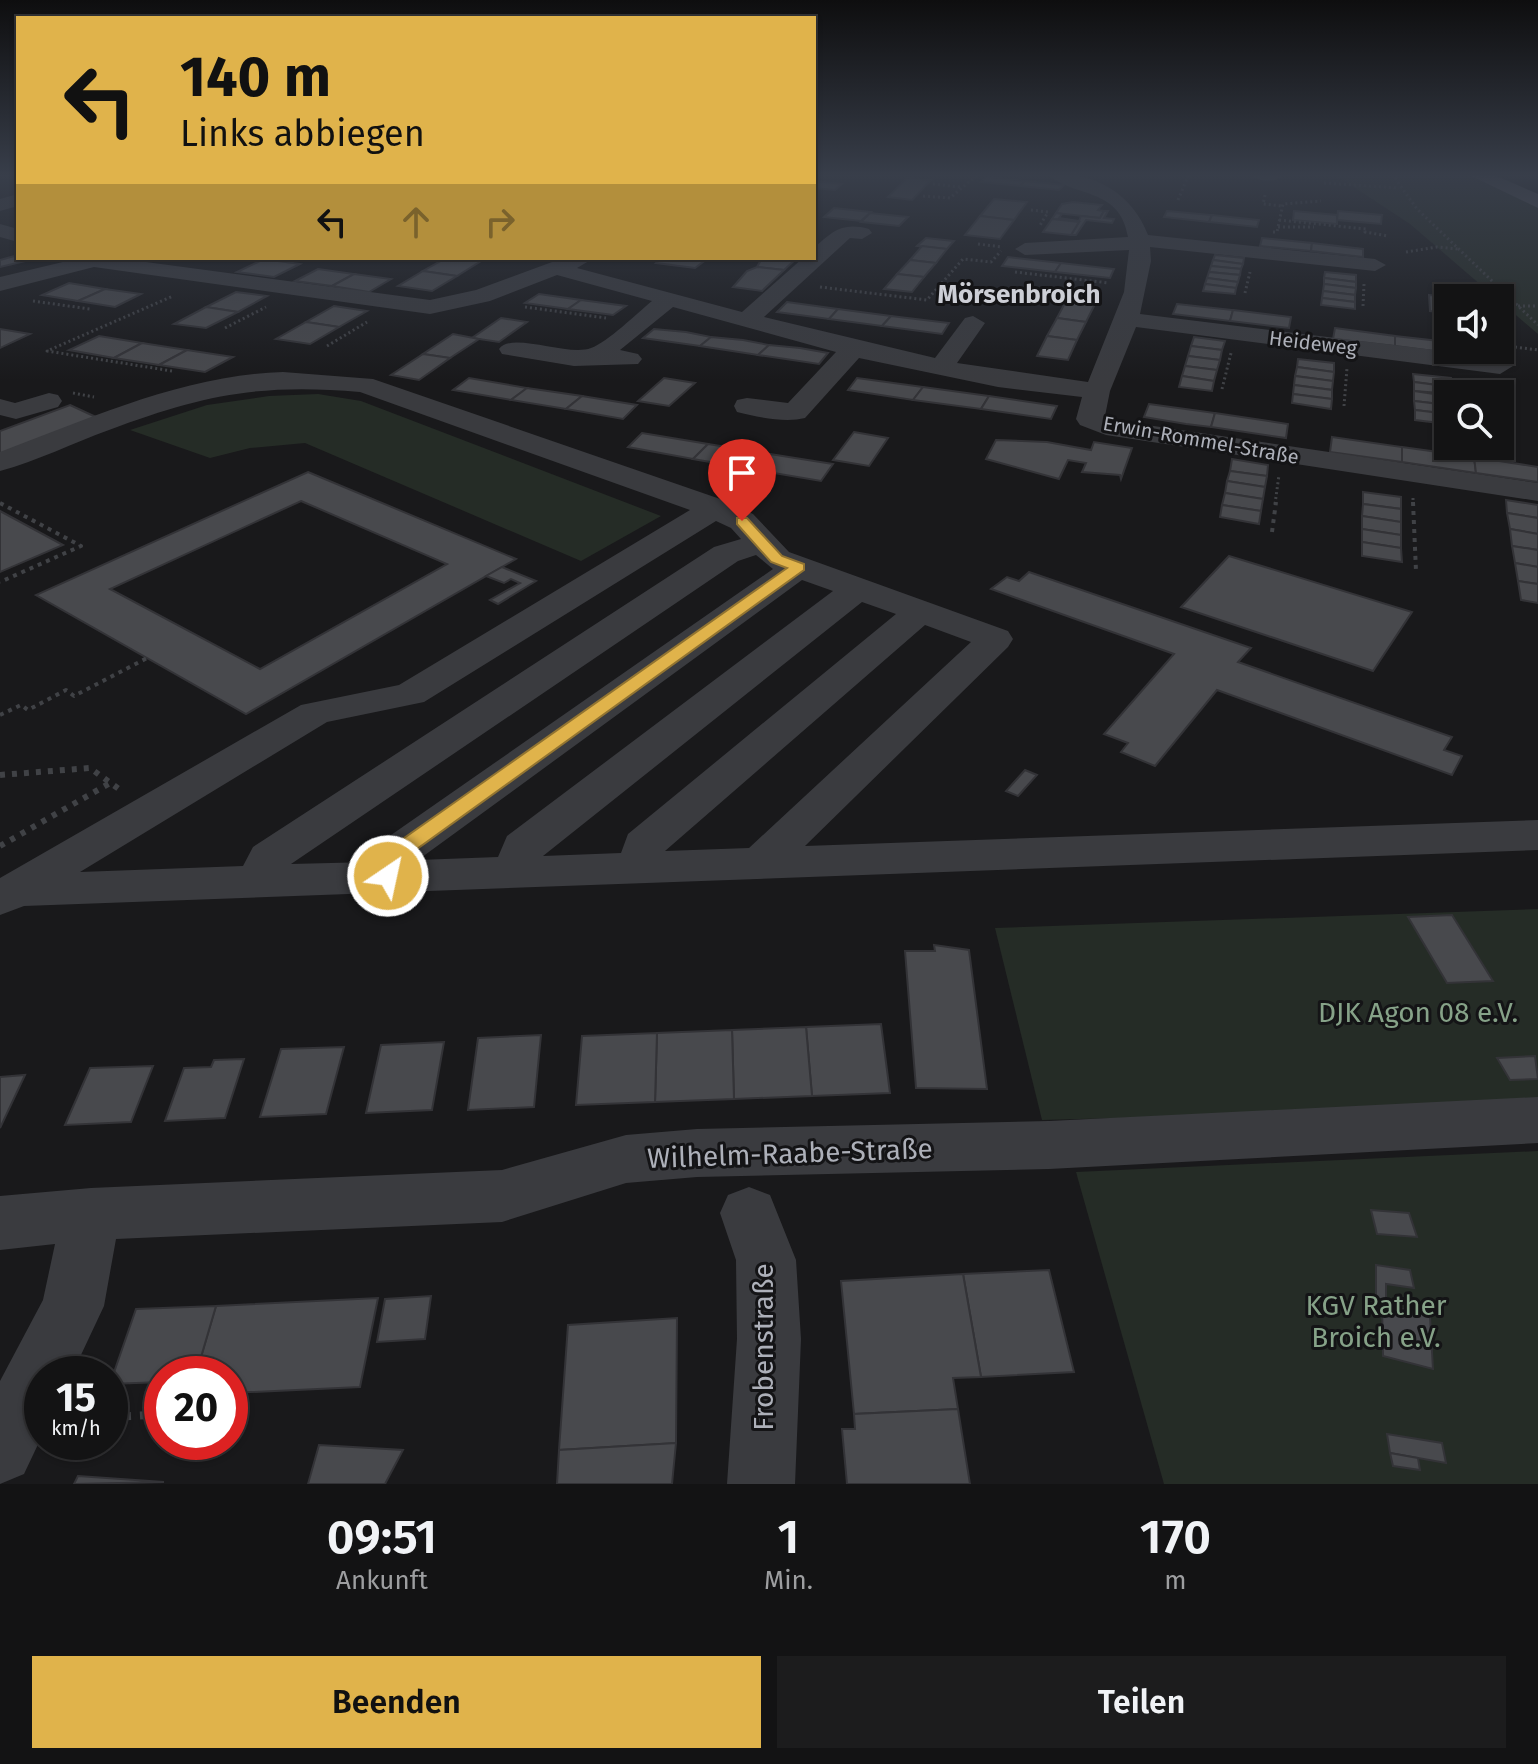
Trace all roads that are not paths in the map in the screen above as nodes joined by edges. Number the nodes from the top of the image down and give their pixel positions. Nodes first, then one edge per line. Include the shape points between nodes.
1 (831, 243) edge
2 (1099, 243) edge
3 (1140, 243) edge
4 (1194, 243) edge
5 (1014, 248) road end
6 (816, 257) edge
7 (86, 260) edge
8 (96, 260) edge
9 (578, 260) edge
10 (813, 260) edge
11 (1375, 265) dead end
12 (558, 269) junction
13 (0, 284) edge
14 (669, 299) junction
15 (1127, 319) junction
16 (747, 320) junction
17 (973, 323) dead end
18 (511, 349) dead end
19 (853, 349) junction
20 (599, 355) junction
21 (629, 359) dead end
22 (1500, 366) dead end
23 (941, 368) junction
24 (1097, 391) junction
25 (49, 401) dead end
26 (747, 406) dead end
27 (0, 407) edge
28 (0, 462) edge
29 (1538, 492) edge
30 (715, 508) junction
31 (761, 543) junction
32 (798, 567) junction
33 (857, 589) junction
34 (920, 612) junction
35 (1538, 835) edge
36 (762, 862) junction
37 (641, 866) junction
38 (516, 871) junction
39 (388, 876) junction
40 (259, 881) junction
41 (6, 898) edge
42 (1538, 1120) edge
43 (749, 1183) junction
44 (91, 1214) junction
45 (0, 1223) edge
46 (0, 1450) edge
47 (761, 1484) edge

1 - 6 street
2 - 5 street
3 - 15 street via 1137,287
4 - 11 street
7 - 13 street
8 - 12 street via 395,305 443,306
9 - 12 street
10 - 16 street
12 - 14 street, Erwin-Rommel-Straße
14 - 16 street, Erwin-Rommel-Straße
14 - 20 street
15 - 22 street, Heideweg
15 - 24 street
16 - 19 street, Erwin-Rommel-Straße
17 - 23 street
18 - 20 street via 574,358
19 - 23 street, Erwin-Rommel-Straße
19 - 26 street via 795,412
20 - 21 street
23 - 24 street, Erwin-Rommel-Straße
24 - 29 street, Erwin-Rommel-Straße via 1090,417 1101,425
25 - 27 street via 16,411
28 - 30 street via 176,398 236,384 312,380 364,385
30 - 31 street via 742,521
30 - 41 street via 411,694 315,713
31 - 32 street via 777,559
31 - 40 street via 726,554 269,858
32 - 33 street
32 - 39 street via 397,853
33 - 34 street
33 - 38 street via 523,847
34 - 36 street via 995,639
34 - 37 street via 644,845
35 - 36 street
36 - 37 street
37 - 38 street
38 - 39 street
39 - 40 street
40 - 41 street
42 - 43 street, Wilhelm-Raabe-Straße via 1049,1145
43 - 44 street, Wilhelm-Raabe-Straße via 626,1159 502,1196
43 - 47 street, Frobenstraße via 766,1260 769,1339
44 - 45 street, Wilhelm-Raabe-Straße
44 - 46 street via 73,1306

